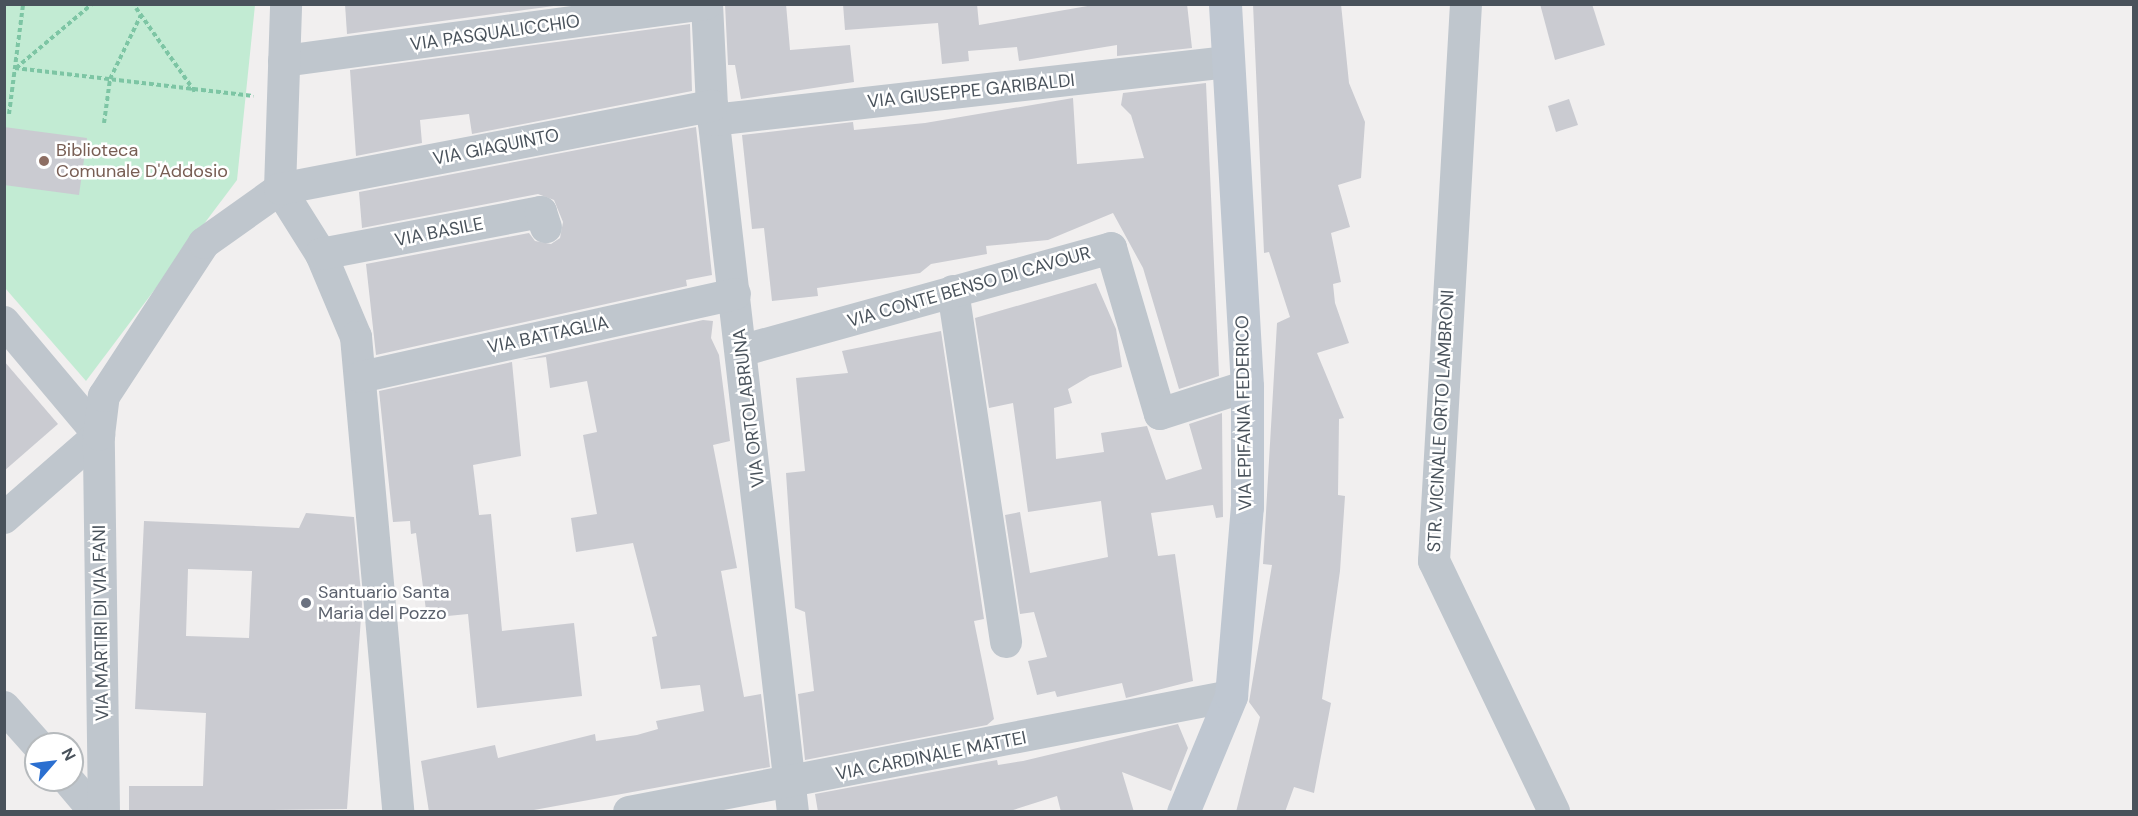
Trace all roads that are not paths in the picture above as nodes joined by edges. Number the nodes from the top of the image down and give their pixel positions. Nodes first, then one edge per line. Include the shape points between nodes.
1 (286, 4) edge
2 (706, 4) edge
3 (1225, 4) edge
4 (1466, 4) edge
5 (284, 61) junction
6 (1228, 62) junction
7 (713, 113) junction
8 (280, 189) junction
9 (546, 227) dead end
10 (321, 254) junction
11 (953, 291) junction
12 (735, 294) junction
13 (4, 322) edge
14 (744, 350) junction
15 (361, 377) junction
16 (1247, 386) junction
17 (99, 435) junction
18 (4, 518) edge
19 (1006, 642) dead end
20 (1231, 696) junction
21 (4, 707) edge
22 (26, 732) edge
23 (78, 792) edge
24 (791, 798) edge
25 (95, 812) edge
26 (104, 812) edge
27 (399, 812) edge
28 (629, 812) edge
29 (1183, 812) edge
30 (1554, 812) edge

1 - 5 street
2 - 5 street, VIA PASQUALICCHIO
2 - 7 street, VIA ORTOLABRUNA
3 - 6 main road, VIA EPIFANIA FEDERICO
4 - 30 street, STR. VICINALE ORTO LAMBRONI via 1434,561
5 - 8 street
6 - 7 street, VIA GIUSEPPE GARIBALDI
6 - 16 main road, VIA EPIFANIA FEDERICO
7 - 8 street, VIA GIAQUINTO
7 - 12 street, VIA ORTOLABRUNA
8 - 10 street
8 - 17 street, VIA MARTIRI DI VIA FANI via 204,243 104,396
9 - 10 street, VIA BASILE via 541,212
10 - 15 street via 356,338
11 - 14 street, VIA CONTE BENSO DI CAVOUR
11 - 16 street, VIA CONTE BENSO DI CAVOUR via 1111,248 1160,414
11 - 19 street
12 - 14 street, VIA ORTOLABRUNA
12 - 15 street, VIA BATTAGLIA
13 - 17 street
14 - 24 street, VIA ORTOLABRUNA
15 - 27 street
16 - 20 main road, VIA EPIFANIA FEDERICO via 1247,507
17 - 18 street
17 - 26 street, VIA MARTIRI DI VIA FANI
20 - 24 street, VIA CARDINALE MATTEI
20 - 29 main road, VIA EPIFANIA FEDERICO
21 - 22 street
23 - 25 street
24 - 28 street, VIA CARDINALE MATTEI

